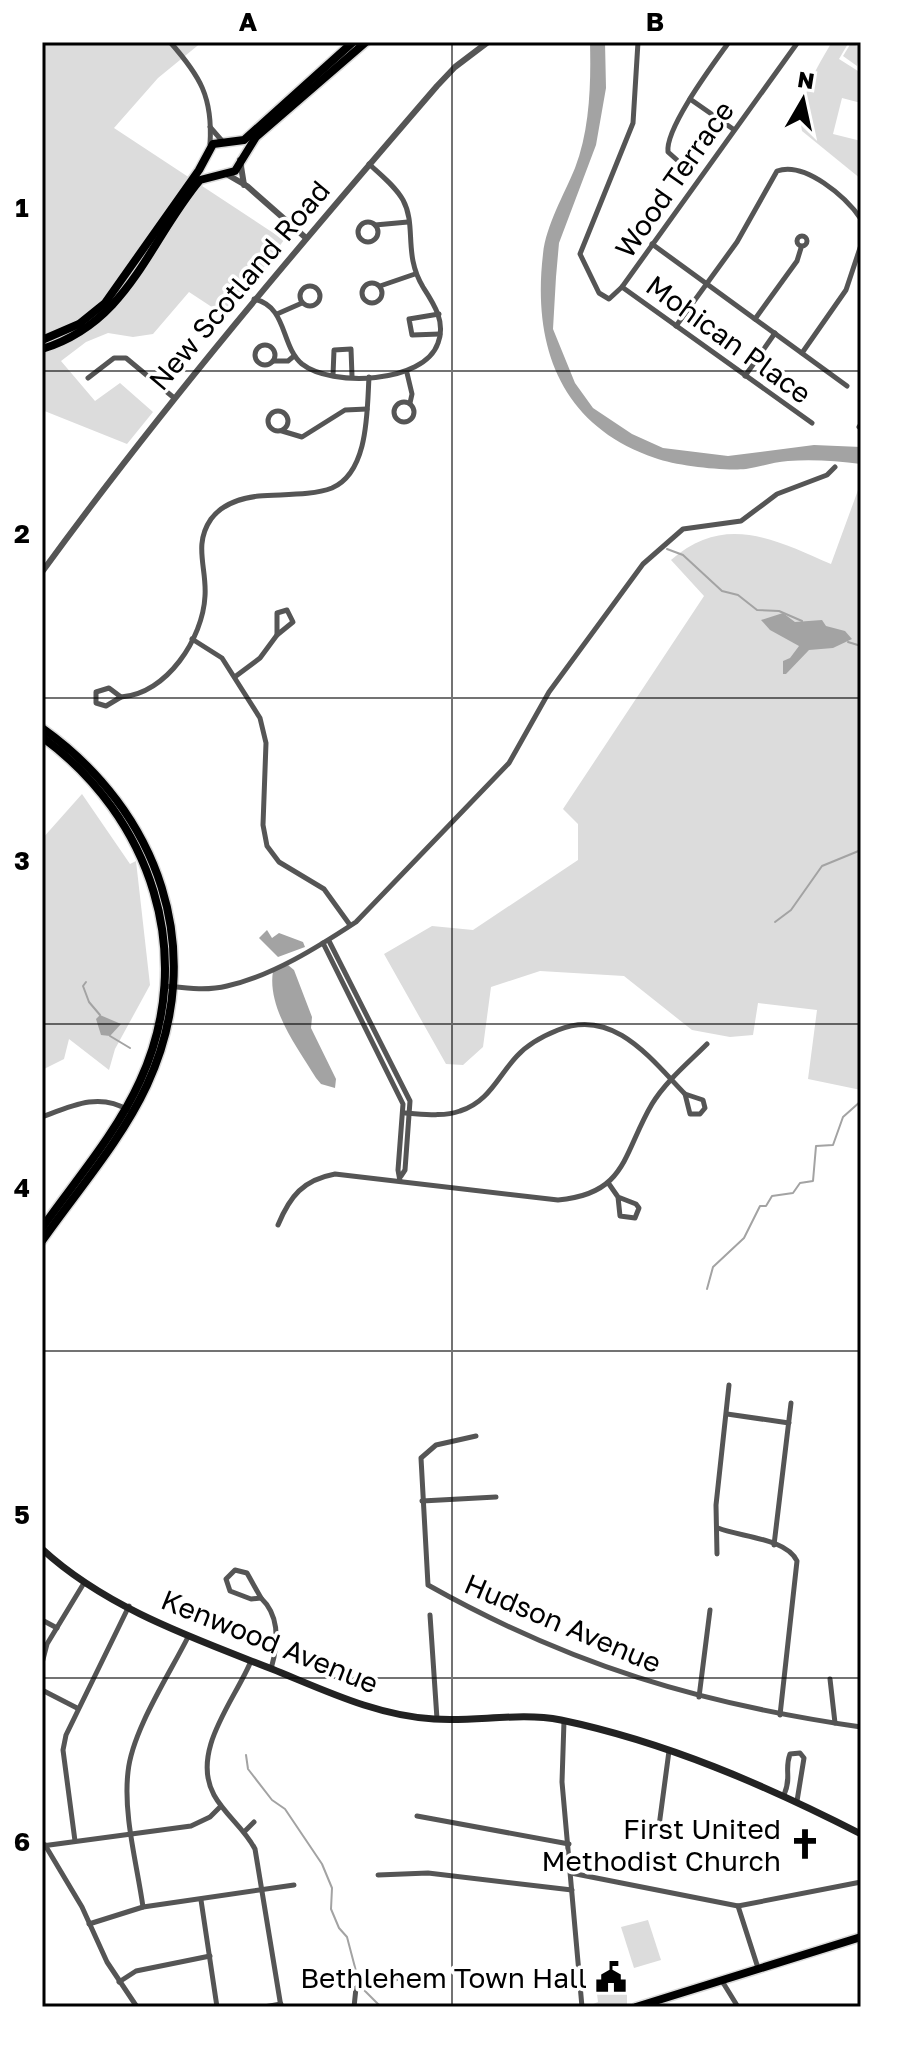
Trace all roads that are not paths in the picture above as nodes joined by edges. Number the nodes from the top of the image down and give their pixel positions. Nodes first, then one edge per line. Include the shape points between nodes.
1 (170, 42) edge
2 (353, 42) edge
3 (366, 42) edge
4 (488, 42) edge
5 (638, 42) edge
6 (729, 42) edge
7 (798, 42) edge
8 (690, 99) junction
9 (209, 126) junction
10 (733, 129) junction
11 (226, 142) junction
12 (210, 148) junction
13 (206, 158) junction
14 (240, 160) junction
15 (677, 160) dead end
16 (369, 164) junction
17 (218, 175) junction
18 (228, 175) junction
19 (244, 185) junction
20 (861, 219) edge
21 (408, 222) junction
22 (375, 225) dead end
23 (306, 238) junction
24 (652, 244) junction
25 (861, 245) edge
26 (801, 248) dead end
27 (415, 274) junction
28 (707, 283) junction
29 (380, 286) dead end
30 (622, 287) junction
31 (264, 288) junction
32 (254, 299) junction
33 (302, 303) junction
34 (267, 304) junction
35 (277, 314) junction
36 (439, 314) junction
37 (755, 319) junction
38 (676, 326) junction
39 (775, 333) junction
40 (440, 334) junction
41 (42, 340) edge
42 (42, 349) edge
43 (802, 353) junction
44 (294, 356) junction
45 (273, 361) junction
46 (407, 373) junction
47 (333, 375) junction
48 (352, 376) junction
49 (745, 376) junction
50 (369, 377) junction
51 (88, 378) dead end
52 (847, 386) dead end
53 (173, 397) junction
54 (410, 403) junction
55 (367, 409) junction
56 (812, 423) dead end
57 (282, 431) junction
58 (835, 467) dead end
59 (42, 572) edge
60 (277, 635) junction
61 (192, 639) junction
62 (236, 676) junction
63 (121, 697) junction
64 (42, 728) edge
65 (42, 737) edge
66 (350, 925) junction
67 (326, 942) junction
68 (169, 986) junction
69 (707, 1044) dead end
70 (671, 1080) junction
71 (685, 1094) junction
72 (129, 1110) junction
73 (408, 1113) junction
74 (42, 1117) edge
75 (400, 1178) junction
76 (609, 1184) junction
77 (618, 1197) junction
78 (278, 1225) dead end
79 (42, 1228) edge
80 (42, 1241) edge
81 (729, 1385) dead end
82 (791, 1403) dead end
83 (727, 1414) junction
84 (789, 1423) junction
85 (476, 1436) dead end
86 (496, 1497) dead end
87 (422, 1501) junction
88 (718, 1528) junction
89 (774, 1545) junction
90 (42, 1549) edge
91 (717, 1554) dead end
92 (84, 1583) junction
93 (261, 1598) junction
94 (129, 1606) junction
95 (710, 1610) dead end
96 (430, 1615) dead end
97 (42, 1620) edge
98 (57, 1628) junction
99 (188, 1637) junction
100 (251, 1661) junction
101 (42, 1663) edge
102 (271, 1669) junction
103 (830, 1679) dead end
104 (42, 1690) edge
105 (699, 1697) junction
106 (77, 1708) junction
107 (780, 1715) junction
108 (437, 1719) junction
109 (564, 1721) junction
110 (835, 1723) junction
111 (861, 1727) edge
112 (669, 1751) junction
113 (784, 1795) junction
114 (797, 1801) junction
115 (221, 1806) junction
116 (417, 1816) dead end
117 (254, 1822) dead end
118 (659, 1826) dead end
119 (245, 1831) junction
120 (133, 1833) junction
121 (861, 1834) edge
122 (75, 1841) junction
123 (569, 1844) junction
124 (43, 1846) edge
125 (571, 1873) junction
126 (378, 1875) dead end
127 (861, 1882) edge
128 (294, 1885) dead end
129 (263, 1890) junction
130 (572, 1890) junction
131 (201, 1900) junction
132 (738, 1906) junction
133 (143, 1907) junction
134 (89, 1924) junction
135 (861, 1937) edge
136 (210, 1956) junction
137 (758, 1969) junction
138 (412, 1975) dead end
139 (722, 1981) junction
140 (119, 1982) junction
141 (281, 2006) edge
142 (137, 2007) edge
143 (217, 2007) edge
144 (264, 2007) edge
145 (354, 2007) edge
146 (582, 2007) edge
147 (636, 2007) edge
148 (738, 2007) edge

1 - 9 street via 198,74
2 - 11 main road via 247,138
3 - 14 main road via 260,134
4 - 16 street, New Scotland Road via 455,67
5 - 30 street, Wood Terrace via 633,123 580,254 599,293 609,299
6 - 8 street
7 - 10 street, Wood Terrace
8 - 10 street
8 - 15 street via 667,147
9 - 11 street
9 - 12 street
10 - 24 street, Wood Terrace
11 - 12 main road
11 - 14 main road
12 - 13 main road
13 - 17 main road
13 - 41 main road via 112,295 79,324
14 - 18 main road
14 - 19 street
16 - 21 street via 403,200
16 - 23 street, New Scotland Road
17 - 18 main road
17 - 42 main road via 197,185 111,309 74,337
18 - 19 street
19 - 23 street
20 - 28 street via 808,173 797,168 777,171
21 - 22 street
21 - 27 street
23 - 31 street, New Scotland Road
24 - 28 street
24 - 30 street, Wood Terrace
25 - 43 street via 846,290
26 - 37 street
27 - 29 street
27 - 36 street
28 - 37 street
28 - 38 street
30 - 38 street, Mohican Place
31 - 32 street, New Scotland Road
31 - 34 street
32 - 34 street
32 - 53 street, New Scotland Road
33 - 33 street via 317,303 317,289 304,288
33 - 35 street
34 - 35 street
35 - 44 street
36 - 40 street
36 - 40 street via 409,319 409,327 412,335
37 - 39 street
38 - 49 street, Mohican Place
39 - 43 street
39 - 49 street
40 - 46 street via 430,359
43 - 52 street
44 - 45 street
44 - 47 street via 311,370
45 - 45 street via 258,363 257,348 270,346 276,355
46 - 50 street
46 - 54 street
47 - 48 street
47 - 48 street via 334,350 344,347 353,355
48 - 50 street
49 - 56 street, Mohican Place
50 - 55 street
51 - 53 street via 114,358 126,358
53 - 59 street, New Scotland Road
54 - 54 street via 397,404 398,420 412,418
55 - 57 street via 345,410 302,437
55 - 61 street via 356,460 341,482 324,490 247,498 213,516 201,543 205,597
57 - 57 street via 287,417 273,412 269,427
58 - 66 street via 777,494 741,521 683,529 661,547 586,638 509,763
60 - 60 street via 277,613 287,610 293,622
60 - 62 street via 260,658
61 - 62 street via 212,649
61 - 63 street via 162,679
62 - 66 street via 260,718 266,743 267,846 279,862 324,889
63 - 63 street via 103,688 94,699 106,706
64 - 68 main road via 102,779 142,837 168,912
65 - 68 main road via 96,784 140,850 160,914
66 - 67 street
67 - 68 street via 234,984
67 - 73 street
68 - 72 main road via 158,1057
69 - 70 street
70 - 71 street
70 - 73 street via 626,1037 606,1027 581,1024 546,1034 531,1045 479,1102 460,1111
70 - 76 street
71 - 71 street via 703,1100 700,1114 690,1114
72 - 74 street via 94,1100
72 - 79 main road
72 - 80 main road
73 - 75 street
75 - 76 street via 558,1200 579,1198
75 - 78 street via 321,1177 293,1195
76 - 77 street
77 - 77 street via 636,1204 635,1218 620,1216
81 - 83 street
82 - 84 street
83 - 84 street
83 - 88 street
84 - 89 street
85 - 87 street via 424,1452
86 - 87 street
87 - 105 street, Hudson Avenue via 427,1581 437,1590 587,1661
88 - 89 street
88 - 91 street
89 - 107 street via 794,1555 798,1565
90 - 92 main road, Kenwood Avenue
92 - 94 main road, Kenwood Avenue
92 - 98 street
93 - 93 street via 247,1573 228,1574 230,1591
93 - 102 street via 271,1611 277,1639
94 - 99 main road, Kenwood Avenue
94 - 106 street
95 - 105 street
96 - 108 street
97 - 98 street
98 - 101 street
99 - 100 main road, Kenwood Avenue
99 - 120 street via 130,1758
100 - 102 main road, Kenwood Avenue
100 - 115 street via 210,1747 208,1775
102 - 108 main road, Kenwood Avenue via 380,1710
103 - 110 street
104 - 106 street
105 - 107 street, Hudson Avenue
106 - 122 street via 63,1750
107 - 110 street, Hudson Avenue
108 - 109 main road, Kenwood Avenue
109 - 112 main road, Kenwood Avenue
109 - 123 street via 561,1768
110 - 111 street, Hudson Avenue
112 - 113 main road, Kenwood Avenue
112 - 118 street
113 - 114 main road, Kenwood Avenue
113 - 114 street via 790,1754 801,1754
114 - 121 main road, Kenwood Avenue
115 - 119 street
115 - 120 street via 191,1826
116 - 123 street
117 - 119 street
119 - 129 street via 255,1849
120 - 122 street
120 - 133 street
122 - 124 street
123 - 125 street
124 - 134 street
125 - 130 street
125 - 132 street
126 - 130 street via 428,1873
127 - 132 street
128 - 129 street
129 - 131 street
129 - 141 street
130 - 146 street
131 - 133 street
131 - 136 street
132 - 137 street
133 - 134 street
134 - 140 street
135 - 137 main road
136 - 140 street via 136,1971
136 - 143 street
137 - 139 main road
138 - 145 street via 354,1990
139 - 147 main road
139 - 148 street
140 - 142 street
141 - 144 street

